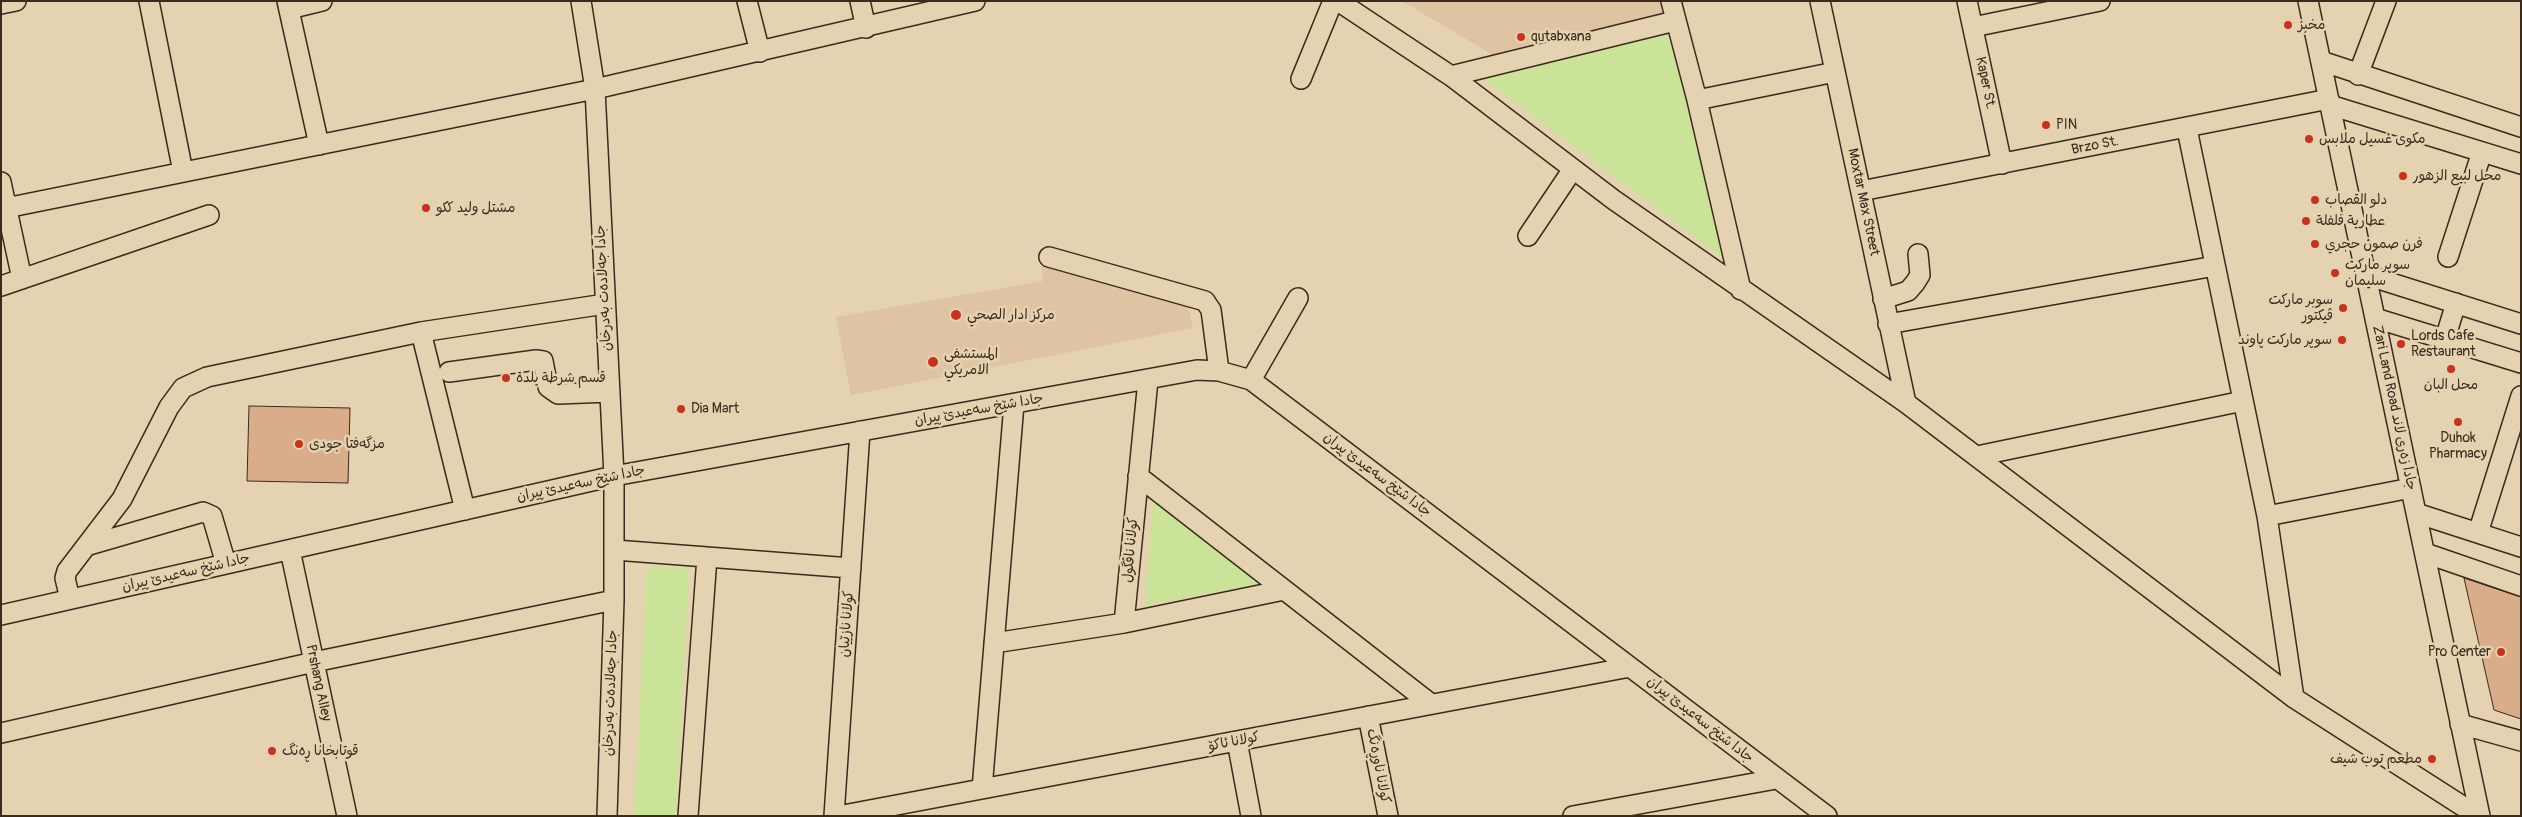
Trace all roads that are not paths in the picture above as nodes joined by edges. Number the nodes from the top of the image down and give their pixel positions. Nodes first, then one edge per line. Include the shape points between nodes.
1 (16, 1) edge
2 (149, 1) edge
3 (322, 1) edge
4 (580, 1) edge
5 (747, 1) edge
6 (860, 1) edge
7 (975, 1) edge
8 (1333, 1) edge
9 (1338, 1) edge
10 (1671, 1) edge
11 (1820, 1) edge
12 (1967, 1) edge
13 (2100, 1) edge
14 (2308, 1) edge
15 (2386, 1) edge
16 (1, 4) edge
17 (288, 5) edge
18 (1675, 21) junction
19 (1972, 27) junction
20 (866, 28) junction
21 (760, 52) junction
22 (2321, 61) junction
23 (1835, 72) junction
24 (2358, 75) junction
25 (1451, 76) junction
26 (1301, 79) dead end
27 (595, 89) junction
28 (1697, 100) junction
29 (2330, 102) junction
30 (2521, 127) edge
31 (2187, 129) junction
32 (319, 145) junction
33 (2482, 152) junction
34 (2002, 164) junction
35 (2521, 164) edge
36 (1573, 168) junction
37 (183, 172) junction
38 (1, 182) edge
39 (1860, 191) junction
40 (4, 208) edge
41 (209, 216) dead end
42 (1528, 236) dead end
43 (1918, 254) dead end
44 (1049, 258) dead end
45 (2448, 258) dead end
46 (2215, 266) junction
47 (2366, 275) junction
48 (22, 279) junction
49 (1, 286) edge
50 (1742, 290) junction
51 (1298, 298) dead end
52 (1883, 299) junction
53 (2456, 303) junction
54 (605, 304) junction
55 (2375, 318) junction
56 (1888, 324) junction
57 (2521, 324) edge
58 (421, 332) junction
59 (2445, 339) junction
60 (2521, 363) edge
61 (1219, 371) junction
62 (449, 372) dead end
63 (1148, 380) junction
64 (1251, 380) junction
65 (610, 392) junction
66 (2521, 396) edge
67 (2243, 401) junction
68 (1906, 403) junction
69 (1014, 404) junction
70 (860, 432) junction
71 (1977, 456) junction
72 (614, 476) junction
73 (1138, 476) junction
74 (2411, 488) junction
75 (465, 510) junction
76 (2416, 513) junction
77 (2266, 516) junction
78 (2478, 533) junction
79 (86, 546) junction
80 (2521, 547) edge
81 (290, 550) junction
82 (615, 550) junction
83 (2424, 553) junction
84 (707, 557) junction
85 (226, 564) junction
86 (851, 568) junction
87 (2521, 586) edge
88 (1284, 590) junction
89 (70, 600) junction
90 (614, 600) junction
91 (1, 615) edge
92 (1124, 623) junction
93 (994, 643) junction
94 (314, 662) junction
95 (1630, 666) junction
96 (2294, 698) junction
97 (1432, 704) junction
98 (1368, 716) junction
99 (2460, 724) junction
100 (1, 732) edge
101 (1237, 741) junction
102 (2521, 741) edge
103 (1776, 779) junction
104 (982, 789) junction
105 (1583, 815) edge
106 (347, 816) edge
107 (607, 816) edge
108 (688, 816) edge
109 (834, 816) edge
110 (838, 816) edge
111 (1251, 816) edge
112 (1388, 816) edge
113 (1827, 816) edge
114 (2479, 816) edge

1 - 16 street
2 - 37 street
3 - 17 street
4 - 27 street, جادا جەلادەت بەدرخان
5 - 21 street
6 - 20 street
7 - 20 street
8 - 26 street
9 - 25 street
10 - 18 street
11 - 23 street, Moxtar Max Street
12 - 19 street, Kaper St.
13 - 19 street
14 - 22 street, Zari Land Road جادا زەری لاند
15 - 24 street
17 - 32 street
18 - 25 street
18 - 28 street
19 - 34 street, Kaper St.
20 - 21 street
21 - 27 street
22 - 24 street
22 - 29 street, Zari Land Road جادا زەری لاند
23 - 28 street
23 - 39 street, Moxtar Max Street
24 - 30 street
25 - 36 street
27 - 32 street
27 - 54 street, جادا جەلادەت بەدرخان
28 - 50 street
29 - 31 street, Brzo St.
29 - 33 street
29 - 47 street, Zari Land Road جادا زەری لاند
31 - 34 street, Brzo St.
31 - 46 street
32 - 37 street
33 - 35 street
33 - 45 street
34 - 39 street, Brzo St.
36 - 42 street
36 - 50 street
37 - 40 street
38 - 40 street
39 - 52 street, Moxtar Max Street
40 - 48 street
41 - 48 street
43 - 52 street via 1920,275 1916,283 1908,291
44 - 61 street via 1205,301 1211,310
46 - 56 street
46 - 67 street
47 - 53 street
47 - 55 street, Zari Land Road جادا زەری لاند
48 - 49 street
50 - 68 street
51 - 64 street
52 - 56 street, Moxtar Max Street
53 - 57 street
53 - 59 street
54 - 58 street
54 - 65 street, جادا جەلادەت بەدرخان
55 - 59 street
55 - 74 street, Zari Land Road جادا زەری لاند
56 - 68 street, Moxtar Max Street
58 - 75 street
58 - 79 street via 207,377 183,388 169,408 122,500
59 - 60 street
61 - 63 street, جادا شێخ سەعیدێ پیران via 1197,370
61 - 64 street, جادا شێخ سەعیدێ پیران
62 - 65 street via 536,360 543,361 548,386 558,394
63 - 69 street, جادا شێخ سەعیدێ پیران
63 - 73 street, کولانا ناڤگول
64 - 95 street, جادا شێخ سەعیدێ پیران
65 - 72 street, جادا جەلادەت بەدرخان
66 - 78 street
67 - 71 street
67 - 77 street
68 - 71 street
69 - 70 street, جادا شێخ سەعیدێ پیران
69 - 93 street
70 - 72 street, جادا شێخ سەعیدێ پیران
70 - 86 street, کولانا نازێیان
71 - 96 street
72 - 75 street, جادا شێخ سەعیدێ پیران
72 - 82 street, جادا جەلادەت بەدرخان
73 - 88 street
73 - 92 street, کولانا ناڤگول
74 - 76 street, Zari Land Road جادا زەری لاند
74 - 77 street
75 - 81 street, جادا شێخ سەعیدێ پیران
76 - 78 street
76 - 83 street, Zari Land Road جادا زەری لاند
77 - 96 street
78 - 80 street
79 - 85 street via 203,512 212,516
79 - 89 street via 73,561 65,578
81 - 85 street, جادا شێخ سەعیدێ پیران
81 - 94 street, Prshang Alley
82 - 84 street
82 - 90 street, جادا جەلادەت بەدرخان
83 - 87 street
83 - 99 street, Zari Land Road جادا زەری لاند
84 - 86 street
84 - 108 street
85 - 89 street, جادا شێخ سەعیدێ پیران
86 - 109 street, کولانا نازێیان
88 - 92 street
88 - 97 street
89 - 91 street, جادا شێخ سەعیدێ پیران
90 - 94 street
90 - 107 street, جادا جەلادەت بەدرخان
92 - 93 street
93 - 104 street
94 - 100 street
94 - 106 street, Prshang Alley
95 - 97 street, کولانا ئاکۆ
95 - 103 street, جادا شێخ سەعیدێ پیران
96 - 114 street
97 - 98 street, کولانا ئاکۆ
98 - 101 street, کولانا ئاکۆ
98 - 112 street, کولانا ناوڕەنگ
99 - 102 street
99 - 114 street, Zari Land Road جادا زەری لاند
101 - 104 street, کولانا ئاکۆ
101 - 111 street
103 - 105 street
103 - 113 street, جادا شێخ سەعیدێ پیران
104 - 110 street, کولانا ئاکۆ

